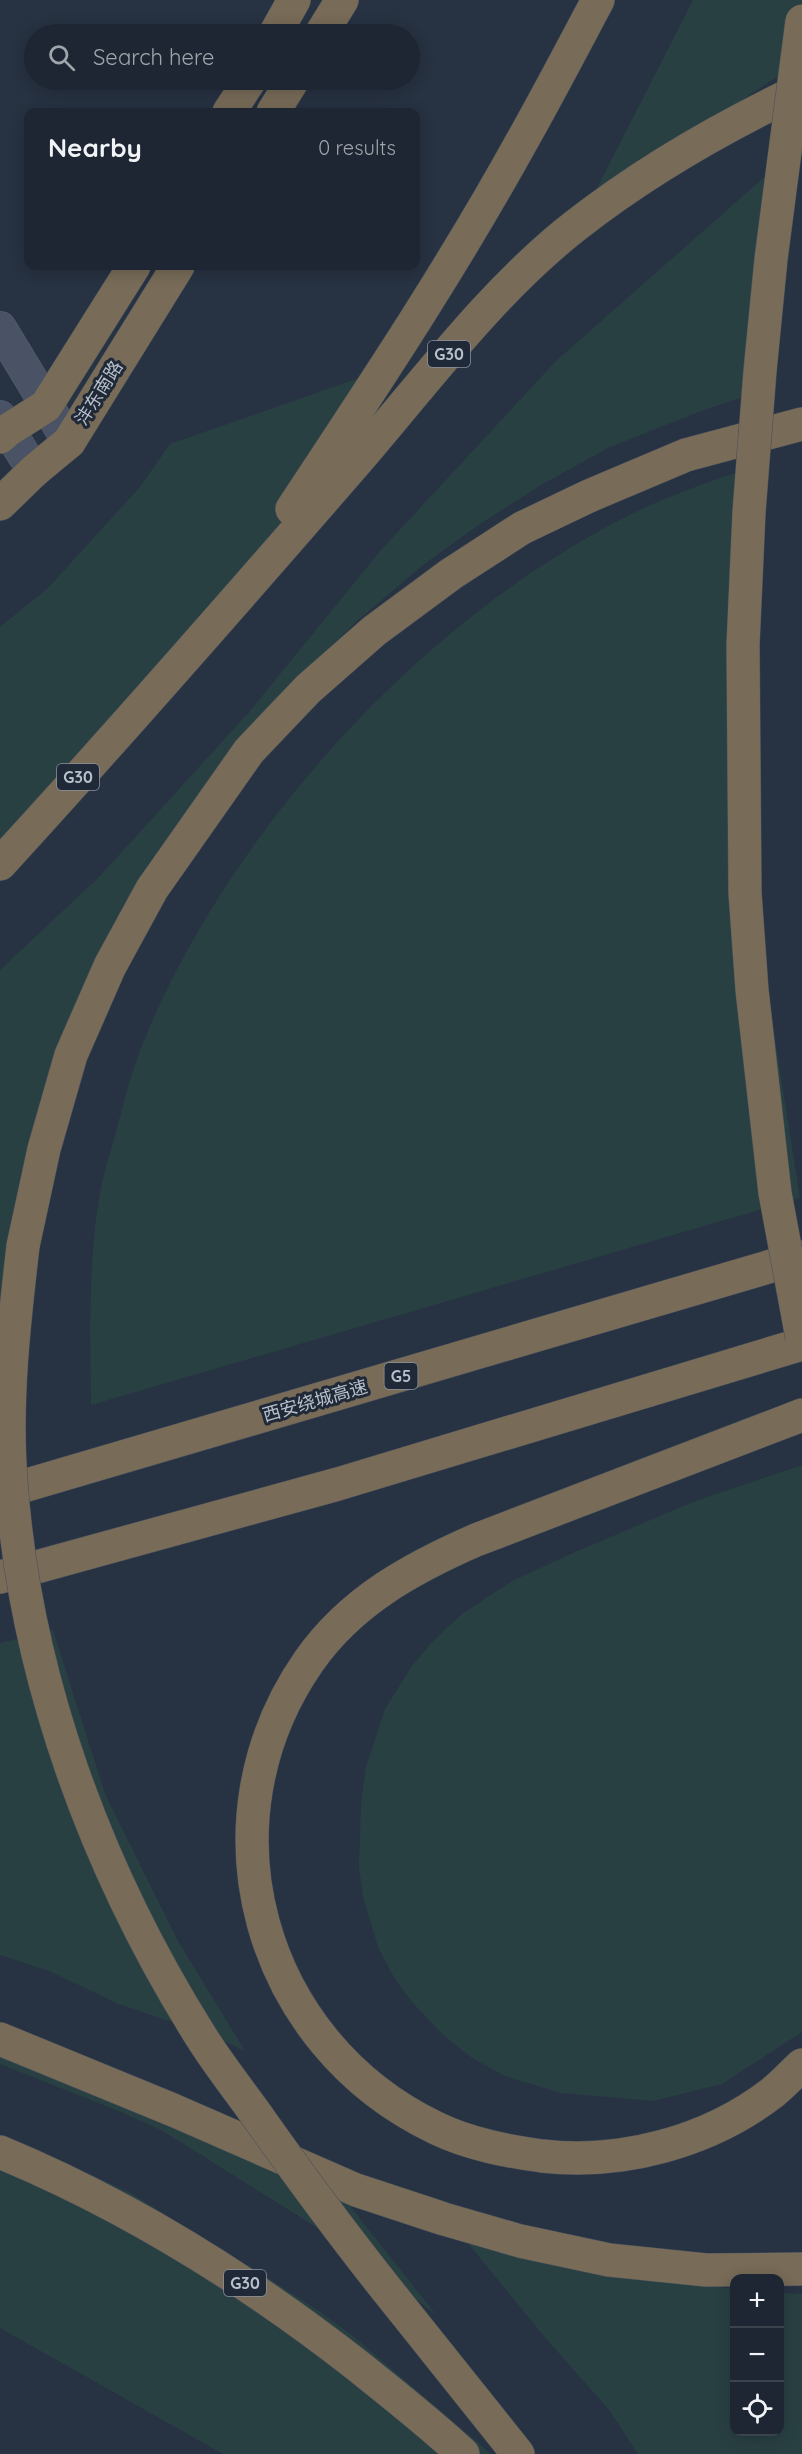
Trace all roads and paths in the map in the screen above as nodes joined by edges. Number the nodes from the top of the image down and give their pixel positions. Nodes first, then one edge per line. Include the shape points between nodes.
1 (294, 0) edge
2 (342, 0) edge
3 (598, 0) edge
4 (802, 21) edge
5 (281, 24) edge
6 (327, 24) edge
7 (802, 89) edge
8 (243, 90) edge
9 (287, 90) edge
10 (232, 108) edge
11 (276, 108) edge
12 (131, 270) edge
13 (176, 270) edge
14 (0, 328) edge
15 (46, 406) junction
16 (802, 424) edge
17 (3, 428) edge
18 (69, 442) junction
19 (34, 471) junction
20 (0, 504) edge
21 (157, 691) junction
22 (0, 864) edge
23 (802, 1257) edge
24 (802, 1338) edge
25 (802, 1344) edge
26 (802, 1415) edge
27 (0, 1493) edge
28 (0, 1577) edge
29 (0, 2039) edge
30 (802, 2065) edge
31 (0, 2152) edge
32 (802, 2269) edge
33 (463, 2454) edge
34 (518, 2454) edge

1 - 5 highway
2 - 6 highway
3 - 21 highway via 516,152 376,382 292,509
4 - 24 highway, bridge via 760,371 743,645 745,893 752,990 775,1193
7 - 21 highway, G30 via 742,117 627,186 573,227 523,273
8 - 10 highway
9 - 11 highway
12 - 15 highway, 沣东南路
13 - 18 highway, 沣东南路
14 - 15 main road
15 - 17 highway, 沣东南路
15 - 18 main road
16 - 34 highway, bridge via 686,455 522,528 451,574 374,632 308,689 249,751 152,889 110,966 71,1055 44,1149 24,1246 9,1404 17,1544 32,1635 60,1735 100,1844 200,2036 337,2227
17 - 19 main road
18 - 19 highway, 沣东南路
19 - 20 highway, 沣东南路
21 - 22 highway, G30
23 - 27 highway, 西安绕城高速 / G5
25 - 28 highway via 338,1484
26 - 30 highway via 476,1540 430,1560 364,1602 310,1659 286,1697 267,1740 256,1785 251,1833 253,1882 265,1934 282,1977 307,2020 367,2085 437,2129 480,2144 566,2158 605,2157 653,2149 734,2117 772,2092
29 - 32 highway via 356,2190 520,2241 609,2260 706,2270
31 - 33 highway, G30 via 94,2194 278,2305 429,2422

